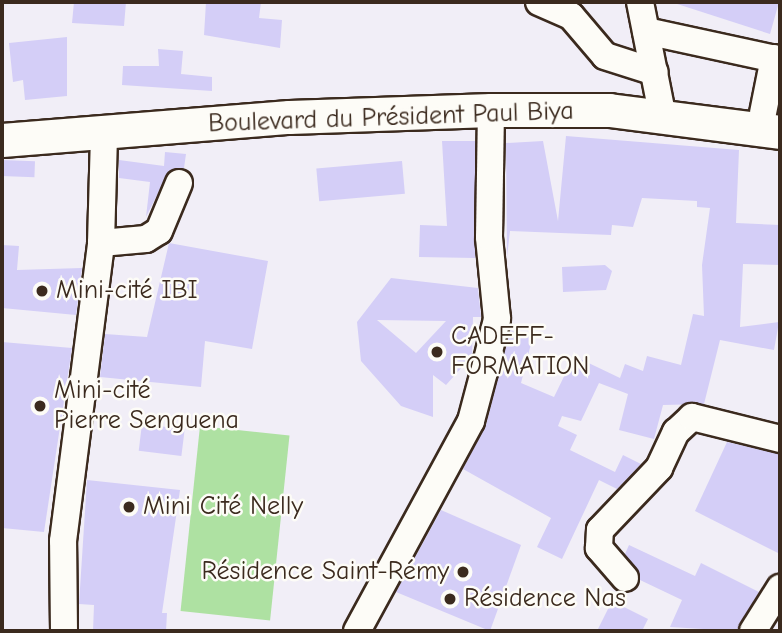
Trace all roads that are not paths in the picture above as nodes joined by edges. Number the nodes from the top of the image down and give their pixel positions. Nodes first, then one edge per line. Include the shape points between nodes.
1 (539, 2) edge
2 (640, 2) edge
3 (646, 31) junction
4 (777, 59) edge
5 (659, 97) junction
6 (491, 110) junction
7 (2, 118) edge
8 (774, 120) edge
9 (104, 133) junction
10 (2, 140) edge
11 (179, 183) dead end
12 (101, 243) junction
13 (780, 439) edge
14 (625, 578) dead end
15 (780, 588) edge
16 (64, 631) edge
17 (357, 631) edge
18 (753, 631) edge

1 - 5 street via 571,16 605,57
2 - 3 street
3 - 4 street
3 - 5 street
4 - 8 street
5 - 6 main road, Boulevard du Président Paul Biya via 609,110
5 - 7 main road, Boulevard du Président Paul Biya via 498,88
5 - 8 main road, Boulevard du Président Paul Biya
6 - 9 main road, Boulevard du Président Paul Biya via 289,117
6 - 17 street via 489,237 498,306 484,372 471,421
9 - 10 main road, Boulevard du Président Paul Biya
9 - 12 street
11 - 12 street via 159,231 146,239
12 - 16 street via 63,541
13 - 14 street via 692,417 676,432 659,468 600,530 599,548
15 - 18 street

